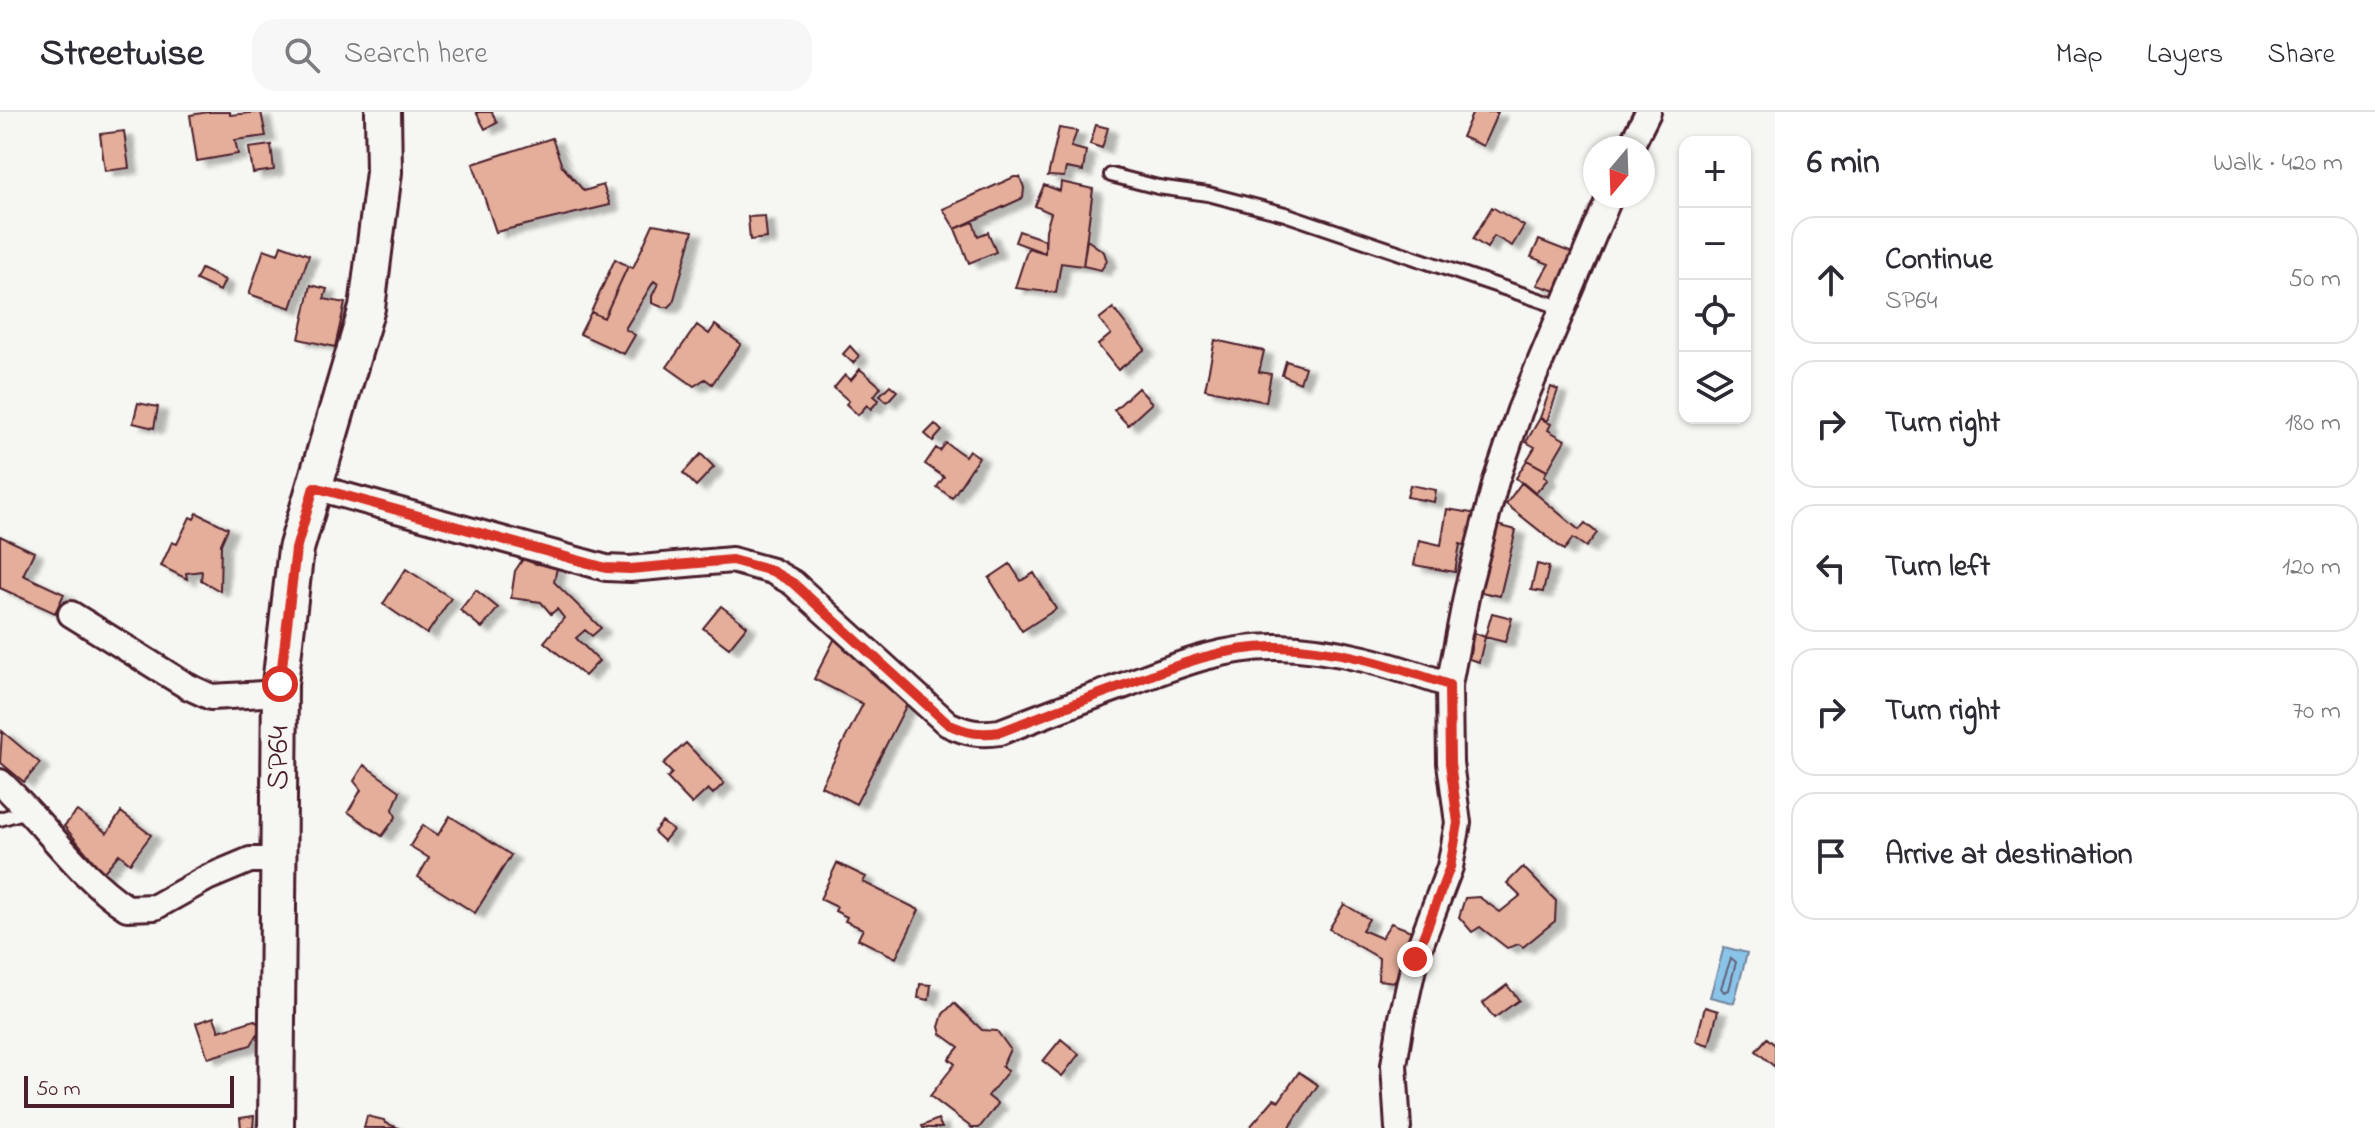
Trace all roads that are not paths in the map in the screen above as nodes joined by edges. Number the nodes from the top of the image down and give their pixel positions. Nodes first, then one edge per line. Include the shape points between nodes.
1 (383, 112) edge
2 (1648, 112) edge
3 (1636, 136) edge
4 (1111, 175) dead end
5 (1605, 208) edge
6 (1563, 308) junction
7 (314, 487) junction
8 (71, 614) dead end
9 (1449, 685) junction
10 (281, 693) junction
11 (0, 782) edge
12 (30, 810) junction
13 (0, 819) edge
14 (279, 860) junction
15 (276, 1128) edge
16 (1398, 1128) edge

1 - 7 street, SP64 / SP64 via 384,172 367,308
2 - 3 street
4 - 6 lane via 1285,214
5 - 6 street
6 - 9 street via 1496,481
7 - 9 street via 606,568 732,560 763,567 793,583 948,724 981,735 1232,650 1329,651
7 - 10 street, SP64 / SP64 via 296,549
8 - 10 street via 211,697
9 - 16 street via 1450,763 1458,823 1450,867 1415,959 1401,1022 1394,1065
10 - 14 street, SP64 / SP64
11 - 12 street
12 - 13 lane
12 - 14 street via 95,883 127,908 155,907 250,860
14 - 15 street, SP64 / SP64

